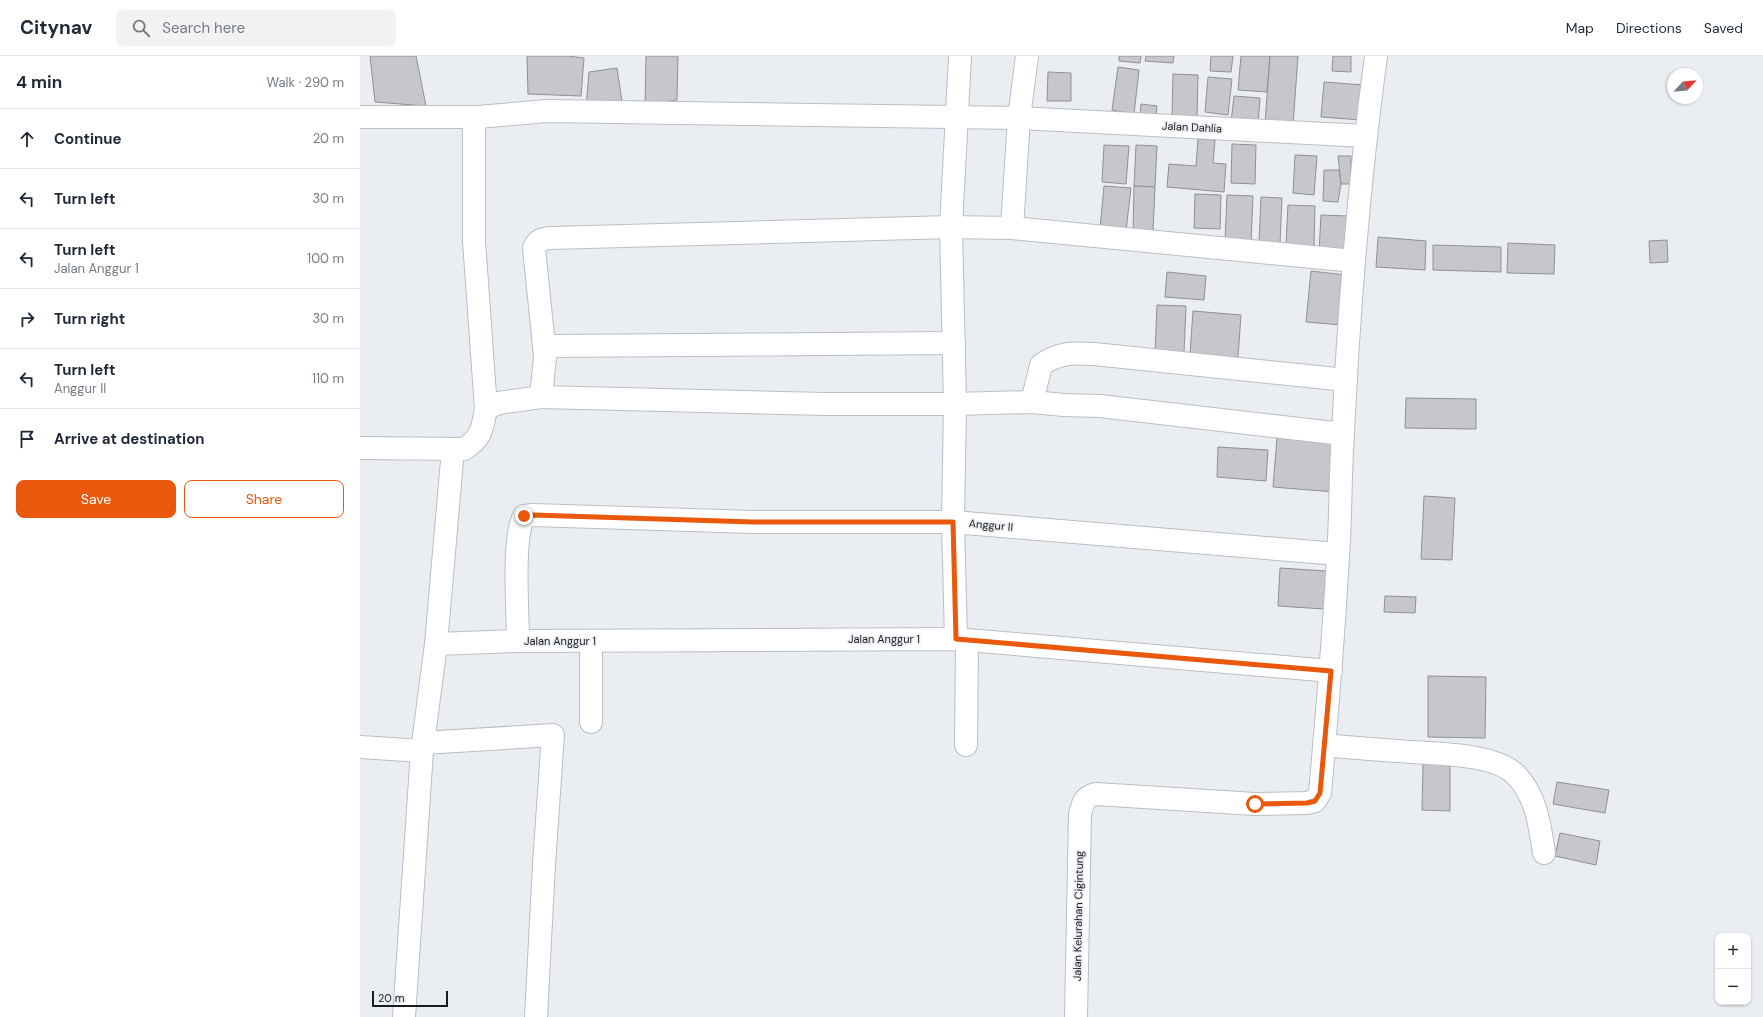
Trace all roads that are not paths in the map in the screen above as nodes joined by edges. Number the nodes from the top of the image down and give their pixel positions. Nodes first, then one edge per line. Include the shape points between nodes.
1 (960, 56) edge
2 (1027, 56) edge
3 (1376, 56) edge
4 (360, 117) edge
5 (478, 117) junction
6 (956, 117) junction
7 (1019, 118) junction
8 (1365, 136) junction
9 (951, 227) junction
10 (1012, 228) junction
11 (1354, 261) junction
12 (954, 343) junction
13 (544, 346) junction
14 (1346, 380) junction
15 (541, 397) junction
16 (1032, 402) junction
17 (955, 404) junction
18 (486, 409) junction
19 (1342, 434) junction
20 (360, 448) edge
21 (453, 449) junction
22 (953, 522) junction
23 (1338, 554) junction
24 (591, 640) junction
25 (961, 640) junction
26 (518, 641) junction
27 (436, 644) junction
28 (1331, 671) junction
29 (591, 722) dead end
30 (966, 745) dead end
31 (1324, 745) junction
32 (360, 747) edge
33 (423, 747) junction
34 (1544, 853) dead end
35 (404, 1017) edge
36 (536, 1017) edge
37 (1076, 1017) edge

1 - 6 street
2 - 7 street
3 - 8 street
4 - 5 street, Jalan Dahlia
5 - 6 street, Jalan Dahlia via 547,111
5 - 18 street via 474,125 474,241
6 - 7 street, Jalan Dahlia
6 - 9 street
7 - 8 street, Jalan Dahlia
7 - 10 street
8 - 11 street
9 - 10 street
9 - 12 street
9 - 13 street via 542,239 534,248
10 - 11 street
11 - 14 street
12 - 13 street
12 - 17 street
13 - 15 street
14 - 16 street via 1066,353 1053,356 1041,365
14 - 19 street
15 - 17 street via 824,404
15 - 18 street via 498,403
16 - 17 street
16 - 19 street via 1100,406
17 - 22 street
18 - 21 street via 477,439 464,449
19 - 23 street
20 - 21 street
21 - 27 street
22 - 23 street, Anggur II
22 - 25 street
22 - 26 street, Anggur II via 753,522 524,516 521,522 517,560
23 - 28 street
24 - 25 street, Jalan Anggur 1
24 - 26 street, Jalan Anggur 1
24 - 29 street
25 - 28 street, Jalan Anggur 1
25 - 30 street
26 - 27 street, Jalan Anggur 1
27 - 33 street
28 - 31 street
31 - 34 street via 1454,755 1495,763 1514,774 1526,788 1540,826
31 - 37 street, Jalan Kelurahan Cigintung via 1320,793 1315,801 1307,803 1255,804 1096,794 1084,799 1080,814
32 - 33 street
33 - 35 street
33 - 36 street via 553,735

